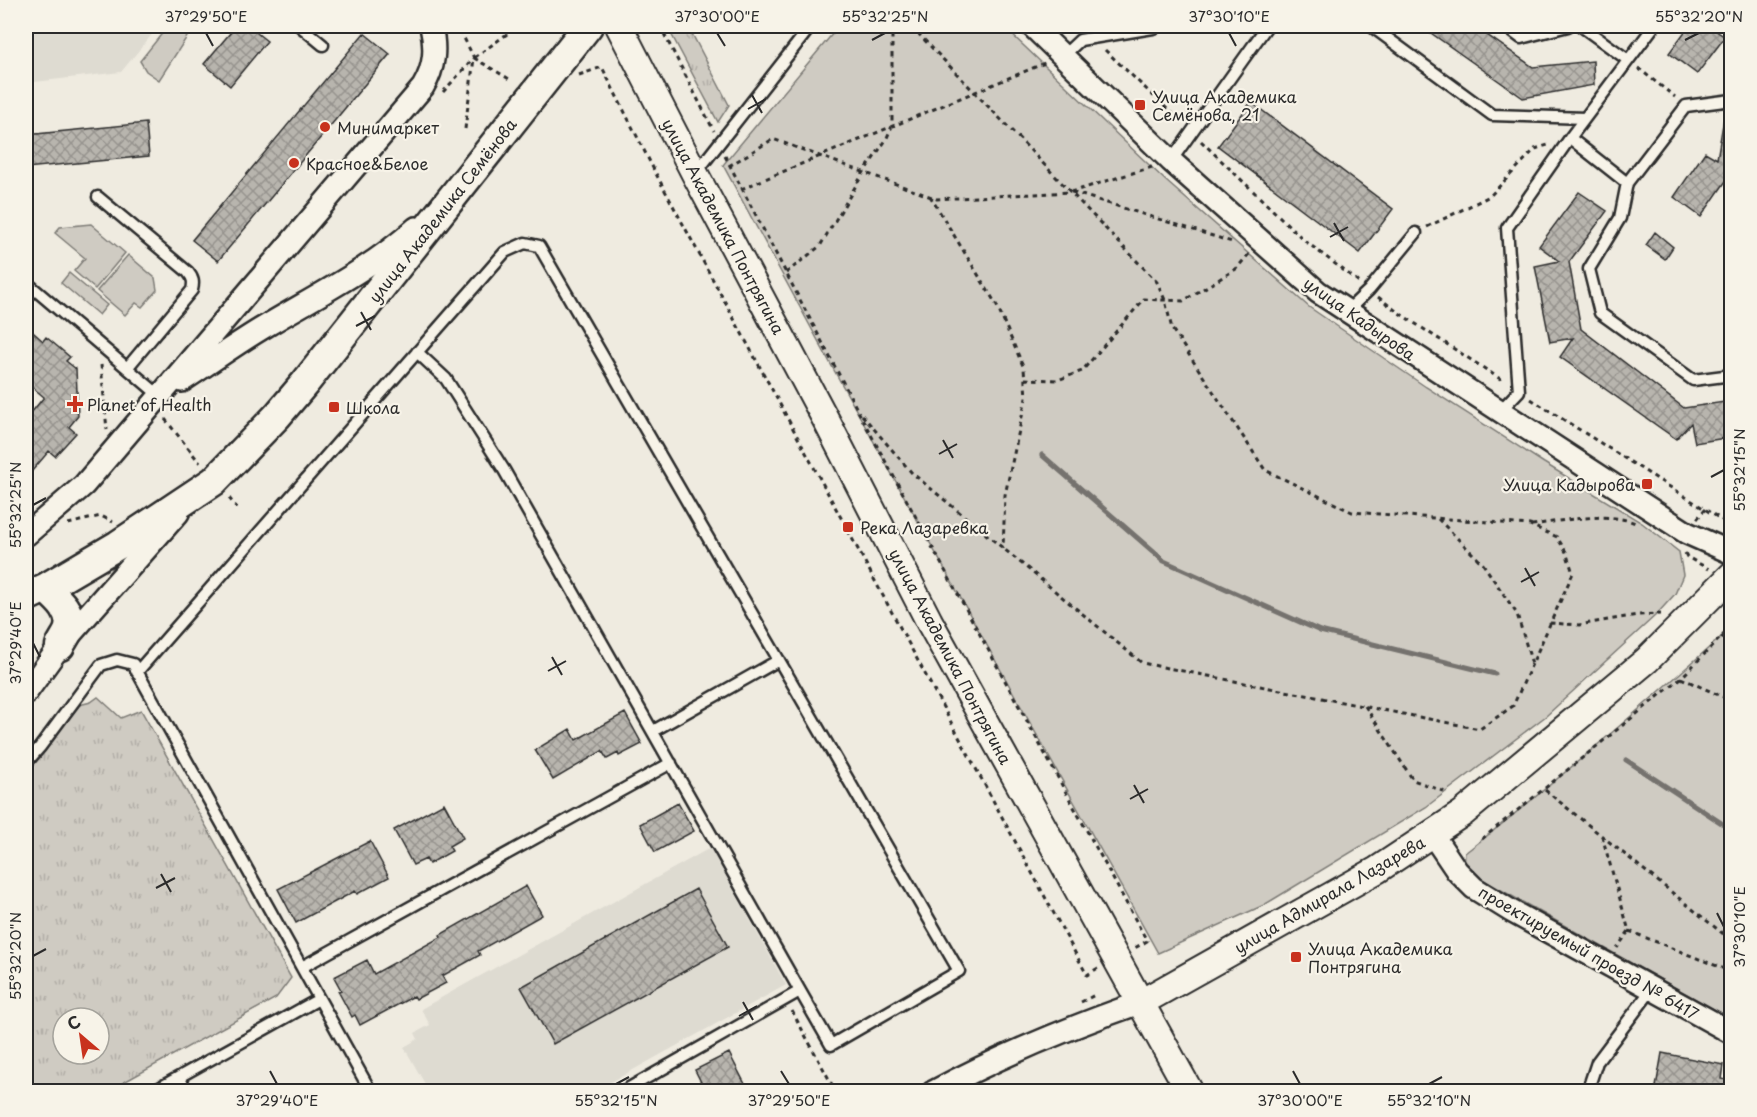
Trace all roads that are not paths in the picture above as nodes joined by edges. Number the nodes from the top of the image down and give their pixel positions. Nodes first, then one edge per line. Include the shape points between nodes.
1 (300, 26) edge
2 (431, 26) edge
3 (588, 26) edge
4 (619, 26) edge
5 (811, 26) edge
6 (1032, 26) edge
7 (1159, 26) edge
8 (1267, 26) edge
9 (1371, 26) edge
10 (1505, 26) edge
11 (1568, 26) edge
12 (1581, 26) edge
13 (1654, 26) edge
14 (323, 45) dead end
15 (1063, 56) junction
16 (1628, 60) junction
17 (1731, 100) edge
18 (1585, 118) junction
19 (1570, 138) junction
20 (1171, 161) junction
21 (695, 174) junction
22 (1627, 183) junction
23 (463, 184) junction
24 (98, 197) dead end
25 (1416, 232) road end
26 (26, 282) edge
27 (242, 300) junction
28 (1347, 311) junction
29 (265, 326) junction
30 (417, 352) junction
31 (127, 368) junction
32 (1731, 375) edge
33 (160, 396) junction
34 (1500, 411) junction
35 (194, 496) junction
36 (27, 534) edge
37 (1731, 553) edge
38 (1731, 575) edge
39 (35, 593) edge
40 (60, 646) junction
41 (779, 660) junction
42 (137, 672) junction
43 (26, 693) edge
44 (653, 731) junction
45 (26, 763) edge
46 (671, 763) junction
47 (1432, 834) junction
48 (302, 967) junction
49 (1652, 989) junction
50 (800, 991) junction
51 (320, 999) junction
52 (1142, 1002) junction
53 (1731, 1033) edge
54 (179, 1077) junction
55 (152, 1092) edge
56 (187, 1092) edge
57 (371, 1092) edge
58 (622, 1092) edge
59 (933, 1092) edge
60 (1190, 1092) edge
61 (1587, 1092) edge

1 - 14 lane
2 - 27 street via 435,59 423,87
3 - 23 main road, улица Академика Семёнова
4 - 21 street, улица Академика Понтрягина
5 - 21 lane
6 - 15 street, улица Кадырова
7 - 15 lane via 1080,40
8 - 20 lane
9 - 18 lane via 1492,116
10 - 11 lane via 1521,38
12 - 16 lane
13 - 16 lane
15 - 20 street, улица Кадырова
16 - 18 lane
17 - 22 lane via 1686,106
18 - 19 lane
19 - 22 lane
19 - 34 lane via 1507,228 1519,392
20 - 28 street, улица Кадырова via 1318,292
21 - 52 street, улица Академика Понтрягина via 929,621
22 - 32 lane via 1620,218 1589,269 1600,313 1693,380
23 - 29 street via 399,244 323,295
23 - 35 main road, улица Академика Семёнова via 277,416 214,481
24 - 31 lane via 188,272 194,284
25 - 28 lane
26 - 31 lane
27 - 29 street via 238,313 247,326
27 - 33 street
28 - 34 street, улица Кадырова
29 - 33 street
30 - 41 lane via 505,252 525,243 539,246
30 - 42 lane
30 - 44 lane via 446,379 504,470
31 - 33 lane
33 - 36 street via 84,485
34 - 37 street, улица Кадырова via 1687,533
35 - 39 main road, улица Академика Семёнова
35 - 40 street, улица Академика Семёнова
38 - 47 street, улица Адмирала Лазарева via 1647,660 1519,769
39 - 40 main road via 63,605 69,628
40 - 43 street, улица Академика Семёнова
41 - 44 lane
41 - 50 lane via 959,971 831,1045
42 - 45 lane via 133,664 117,660 101,665
42 - 48 lane
44 - 46 lane
46 - 48 lane
46 - 50 lane
47 - 49 street, проектируемый проезд № 6417 via 1474,888
47 - 52 street, улица Адмирала Лазарева via 1377,870
48 - 51 lane
49 - 53 street, проектируемый проезд № 6417
49 - 61 lane via 1597,1062
50 - 58 lane
51 - 54 lane
51 - 57 lane
52 - 59 street, улица Адмирала Лазарева via 982,1066
52 - 60 street, улица Академика Понтрягина
54 - 55 lane
54 - 56 lane

